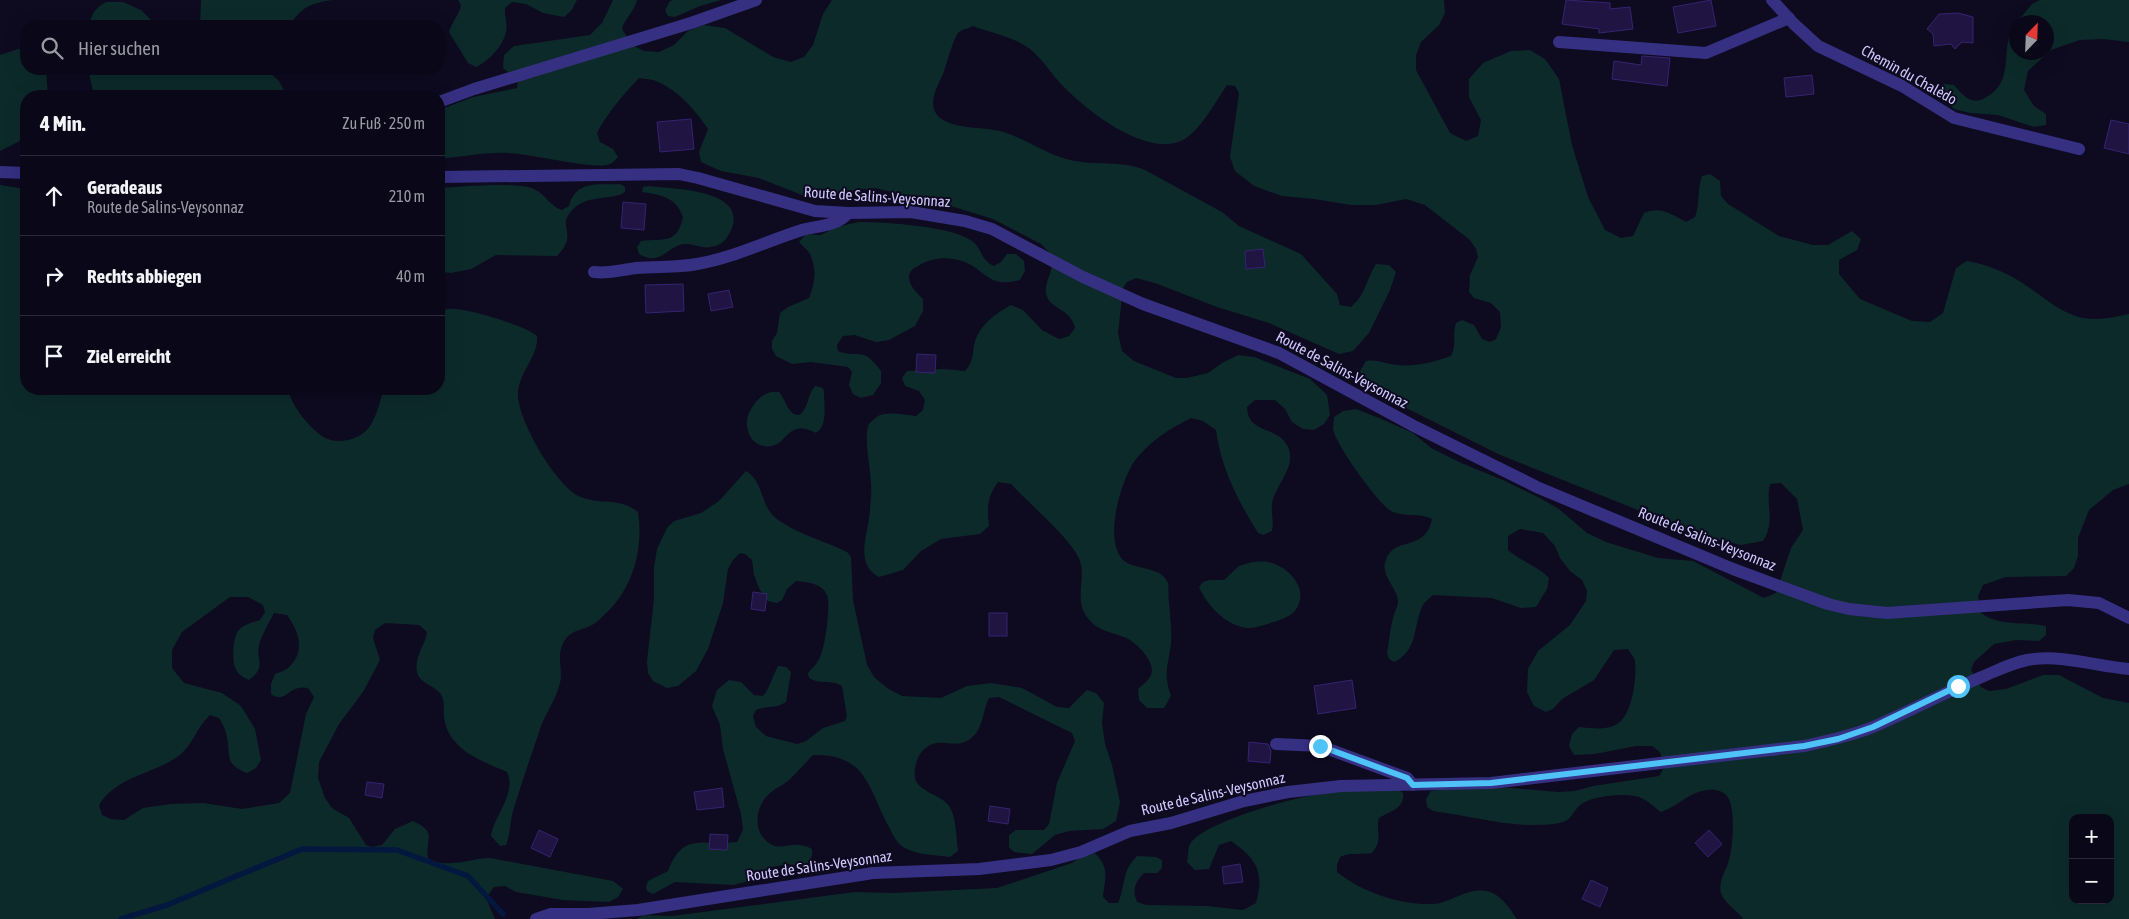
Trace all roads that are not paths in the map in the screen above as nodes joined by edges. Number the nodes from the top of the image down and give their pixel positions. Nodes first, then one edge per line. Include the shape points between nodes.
1 (756, 0) edge
2 (1772, 0) edge
3 (1789, 18) junction
4 (1559, 42) dead end
5 (445, 100) edge
6 (2079, 149) dead end
7 (0, 172) edge
8 (20, 173) edge
9 (445, 177) edge
10 (848, 213) junction
11 (594, 272) dead end
12 (2129, 618) edge
13 (2129, 669) edge
14 (1276, 744) dead end
15 (1413, 785) junction
16 (536, 919) edge

1 - 5 street
2 - 3 street, Chemin du Chalèdo
3 - 4 street via 1706,53
3 - 6 street, Chemin du Chalèdo via 1818,46 1902,86 1954,118
7 - 8 street
9 - 10 street, Route de Salins-Veysonnaz via 678,174 801,208
10 - 11 street via 837,221 696,265
10 - 12 street, Route de Salins-Veysonnaz via 911,212 992,229 1083,277 1143,304 1279,353 1412,426 1539,488 1828,604 1886,613 2068,600 2099,603
13 - 15 street, Route de Salins-Veysonnaz via 2067,659 2026,660 1958,686 1873,727 1804,746 1491,783
14 - 15 street via 1320,746 1407,778
15 - 16 street, Route de Salins-Veysonnaz via 1341,786 1259,798 1130,831 1081,852 1051,860 979,869 873,874 623,912 551,914

